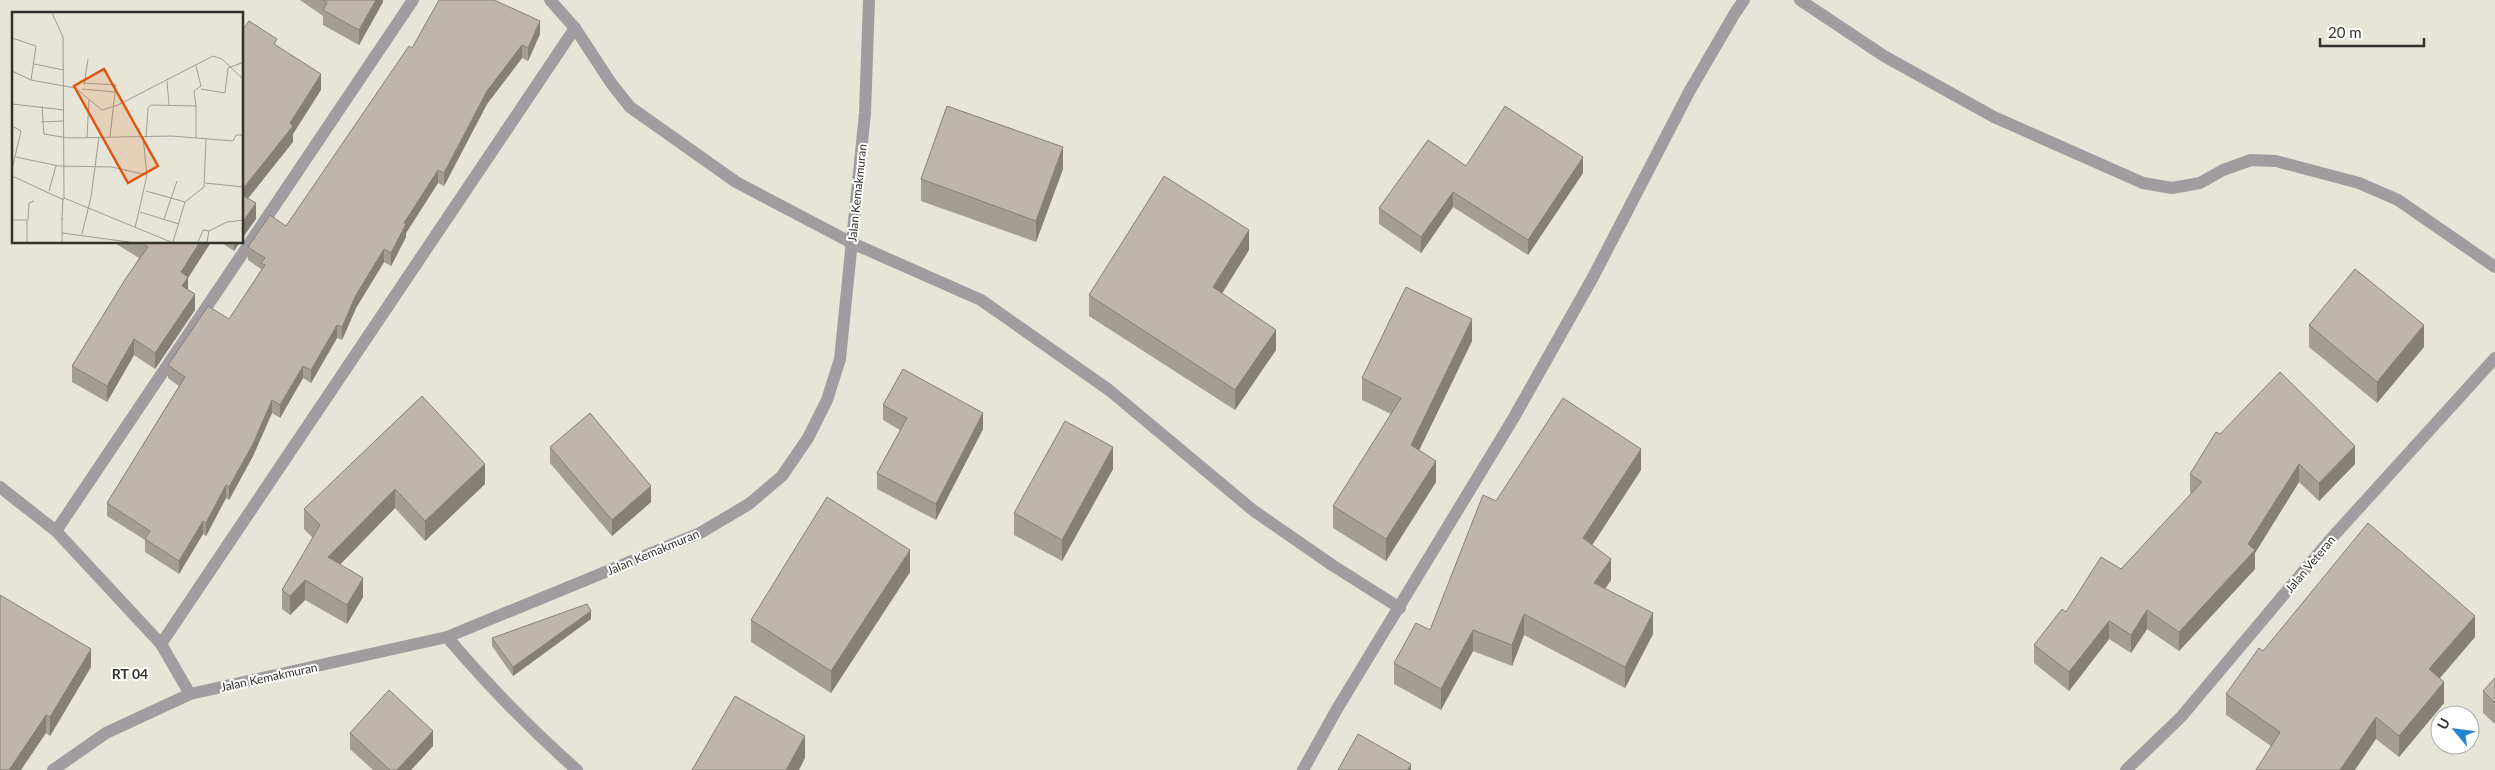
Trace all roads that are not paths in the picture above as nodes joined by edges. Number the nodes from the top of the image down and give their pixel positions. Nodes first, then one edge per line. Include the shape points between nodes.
1 (413, 0) edge
2 (550, 0) edge
3 (869, 0) edge
4 (1744, 0) edge
5 (1800, 0) edge
6 (575, 28) junction
7 (852, 243) junction
8 (2495, 267) edge
9 (2495, 358) edge
10 (0, 487) edge
11 (56, 531) junction
12 (1400, 608) junction
13 (447, 637) junction
14 (161, 644) junction
15 (190, 694) junction
16 (53, 770) edge
17 (577, 770) edge
18 (1303, 770) edge
19 (2126, 770) edge

1 - 11 street
2 - 6 street
3 - 7 street, Jalan Kemakmuran via 865,113
4 - 12 street via 1689,92 1592,279 1513,419
5 - 8 street via 1884,56 1994,117 2143,183 2172,188 2200,183 2251,160 2276,161 2359,183 2398,200
6 - 7 street via 630,107 736,182
6 - 14 street
7 - 12 street via 981,300 1109,390 1254,511
7 - 13 street, Jalan Kemakmuran via 840,359 827,400 808,438 782,476 749,504 700,533
9 - 19 street, Jalan Veteran via 2328,542 2181,717
10 - 11 street
11 - 14 street
12 - 18 street
13 - 15 street, Jalan Kemakmuran
13 - 17 street via 536,734
14 - 15 street
15 - 16 street, Jalan Kemakmuran via 106,733

